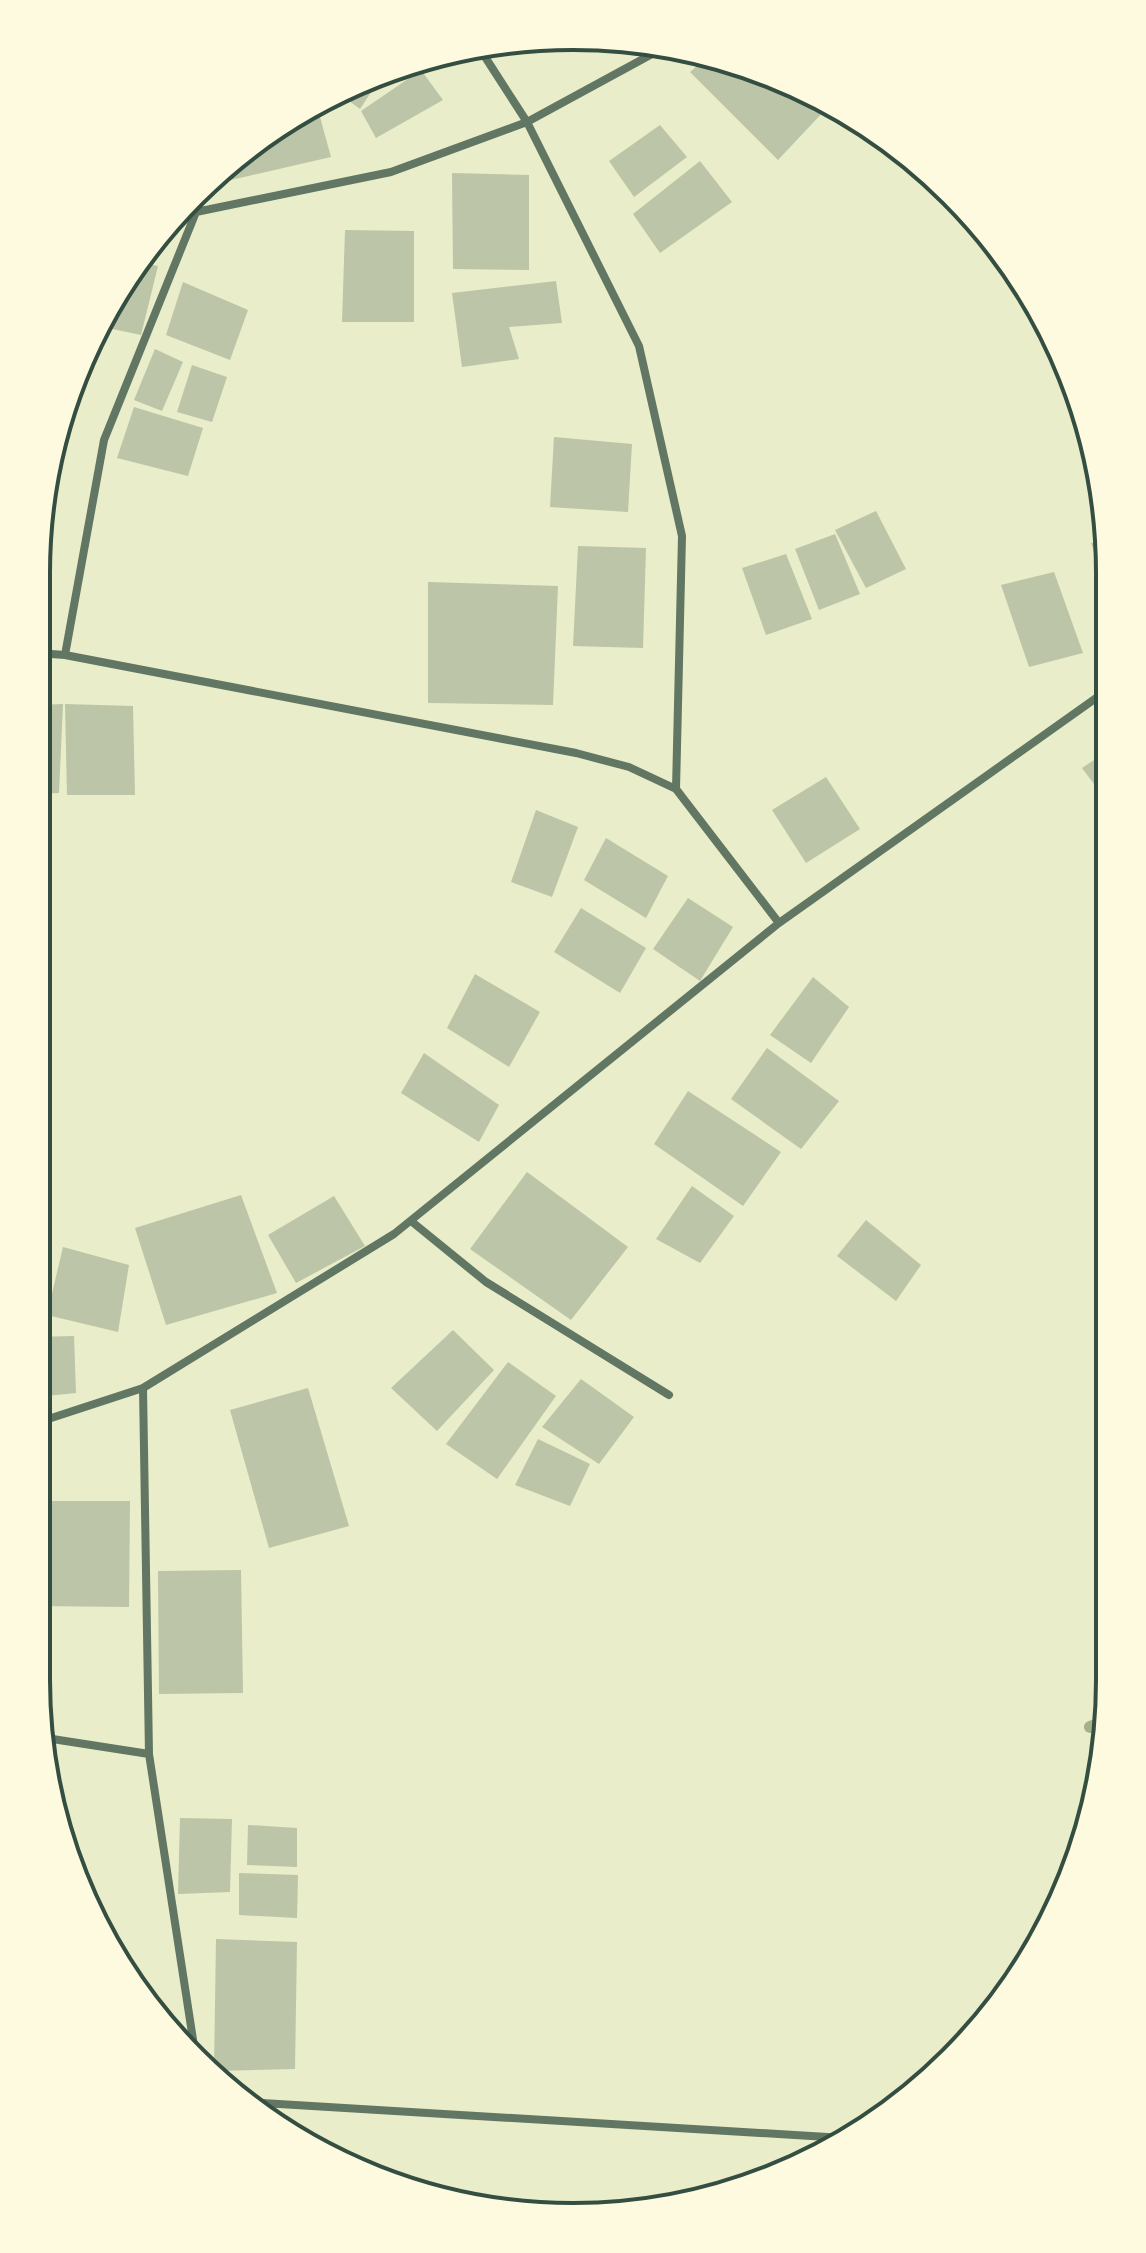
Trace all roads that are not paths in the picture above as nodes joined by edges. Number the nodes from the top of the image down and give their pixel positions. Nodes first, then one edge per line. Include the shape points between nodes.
1 (649, 55) edge
2 (485, 57) edge
3 (527, 122) junction
4 (196, 212) joint
5 (50, 654) edge
6 (65, 655) junction
7 (1096, 698) edge
8 (676, 789) junction
9 (779, 923) junction
10 (411, 1221) junction
11 (143, 1388) junction
12 (669, 1395) dead end
13 (50, 1418) edge
14 (53, 1739) edge
15 (149, 1754) junction
16 (193, 2039) edge
17 (266, 2103) edge
18 (827, 2137) edge

1 - 3 street
2 - 3 street
3 - 4 street via 391,172
3 - 8 street via 639,346 648,382 682,536
4 - 6 street via 104,440
5 - 6 street
6 - 8 street via 576,753 629,767
7 - 9 street
8 - 9 street
9 - 10 street
10 - 11 street
10 - 12 street via 486,1282
11 - 13 street
11 - 15 street
14 - 15 street
15 - 16 street
17 - 18 street

